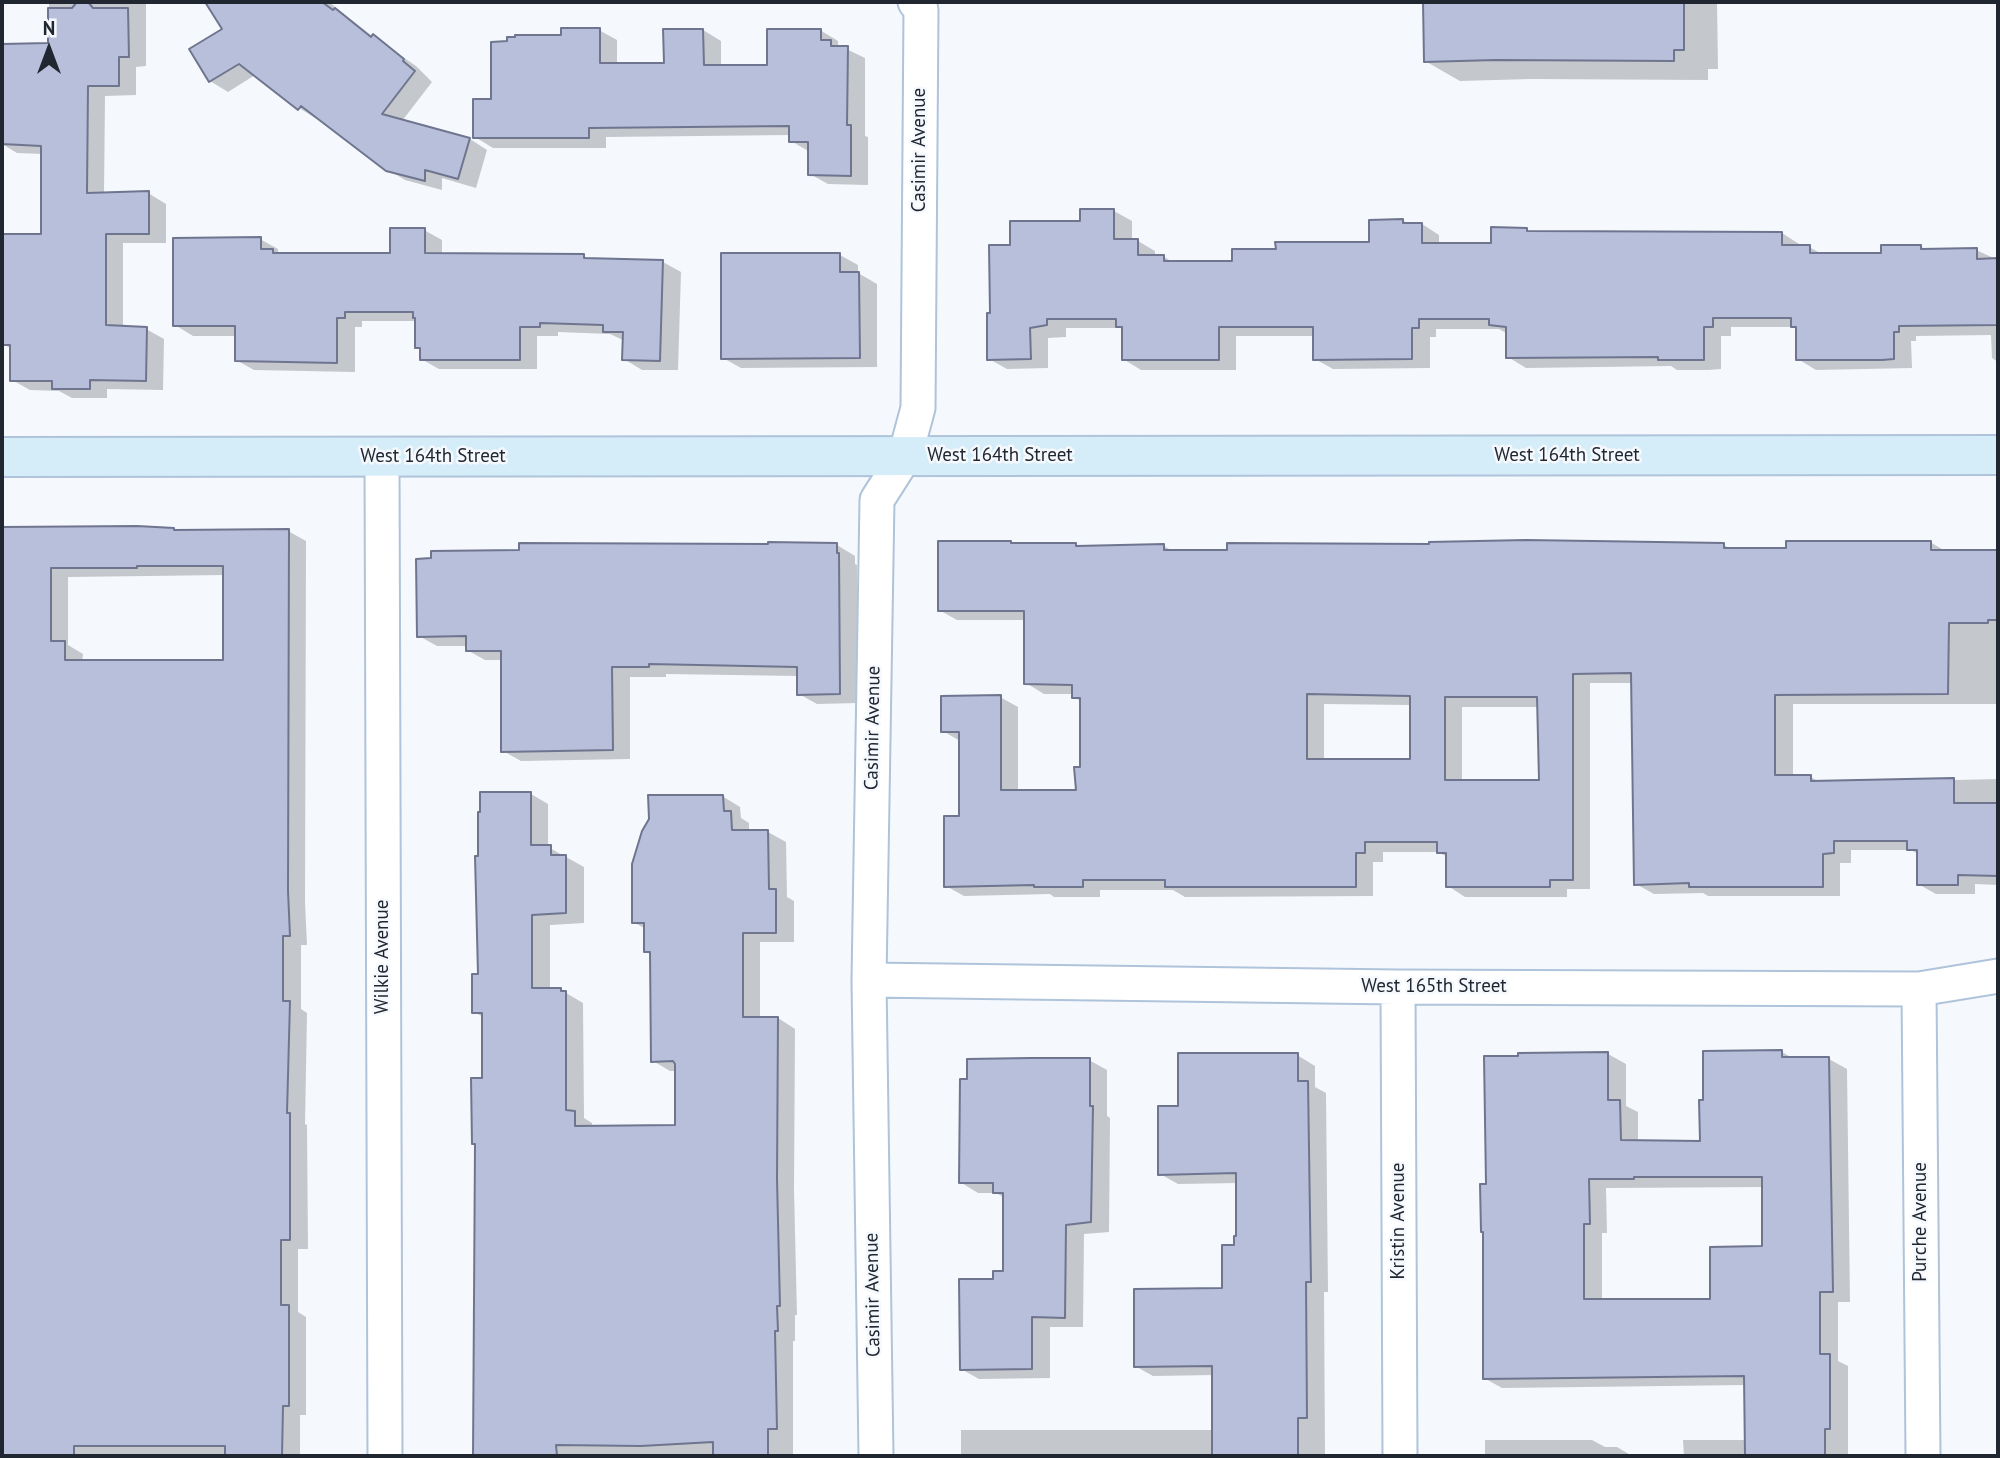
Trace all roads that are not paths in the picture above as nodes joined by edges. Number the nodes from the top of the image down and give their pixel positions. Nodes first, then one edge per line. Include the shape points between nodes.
1 (918, 6) edge
2 (1998, 455) edge
3 (905, 456) junction
4 (2, 457) edge
5 (382, 457) junction
6 (1998, 976) edge
7 (869, 980) junction
8 (1398, 987) junction
9 (1919, 989) junction
10 (384, 1456) edge
11 (876, 1456) edge
12 (1400, 1456) edge
13 (1923, 1456) edge

1 - 3 street, Casimir Avenue via 918,408
2 - 3 street, West 164th Street
3 - 5 street, West 164th Street
3 - 7 street, Casimir Avenue via 877,500
4 - 5 street, West 164th Street
5 - 10 street, Wilkie Avenue
6 - 9 street, West 165th Street
7 - 8 street, West 165th Street
7 - 11 street, Casimir Avenue
8 - 9 street, West 165th Street
8 - 12 street, Kristin Avenue
9 - 13 street, Purche Avenue

